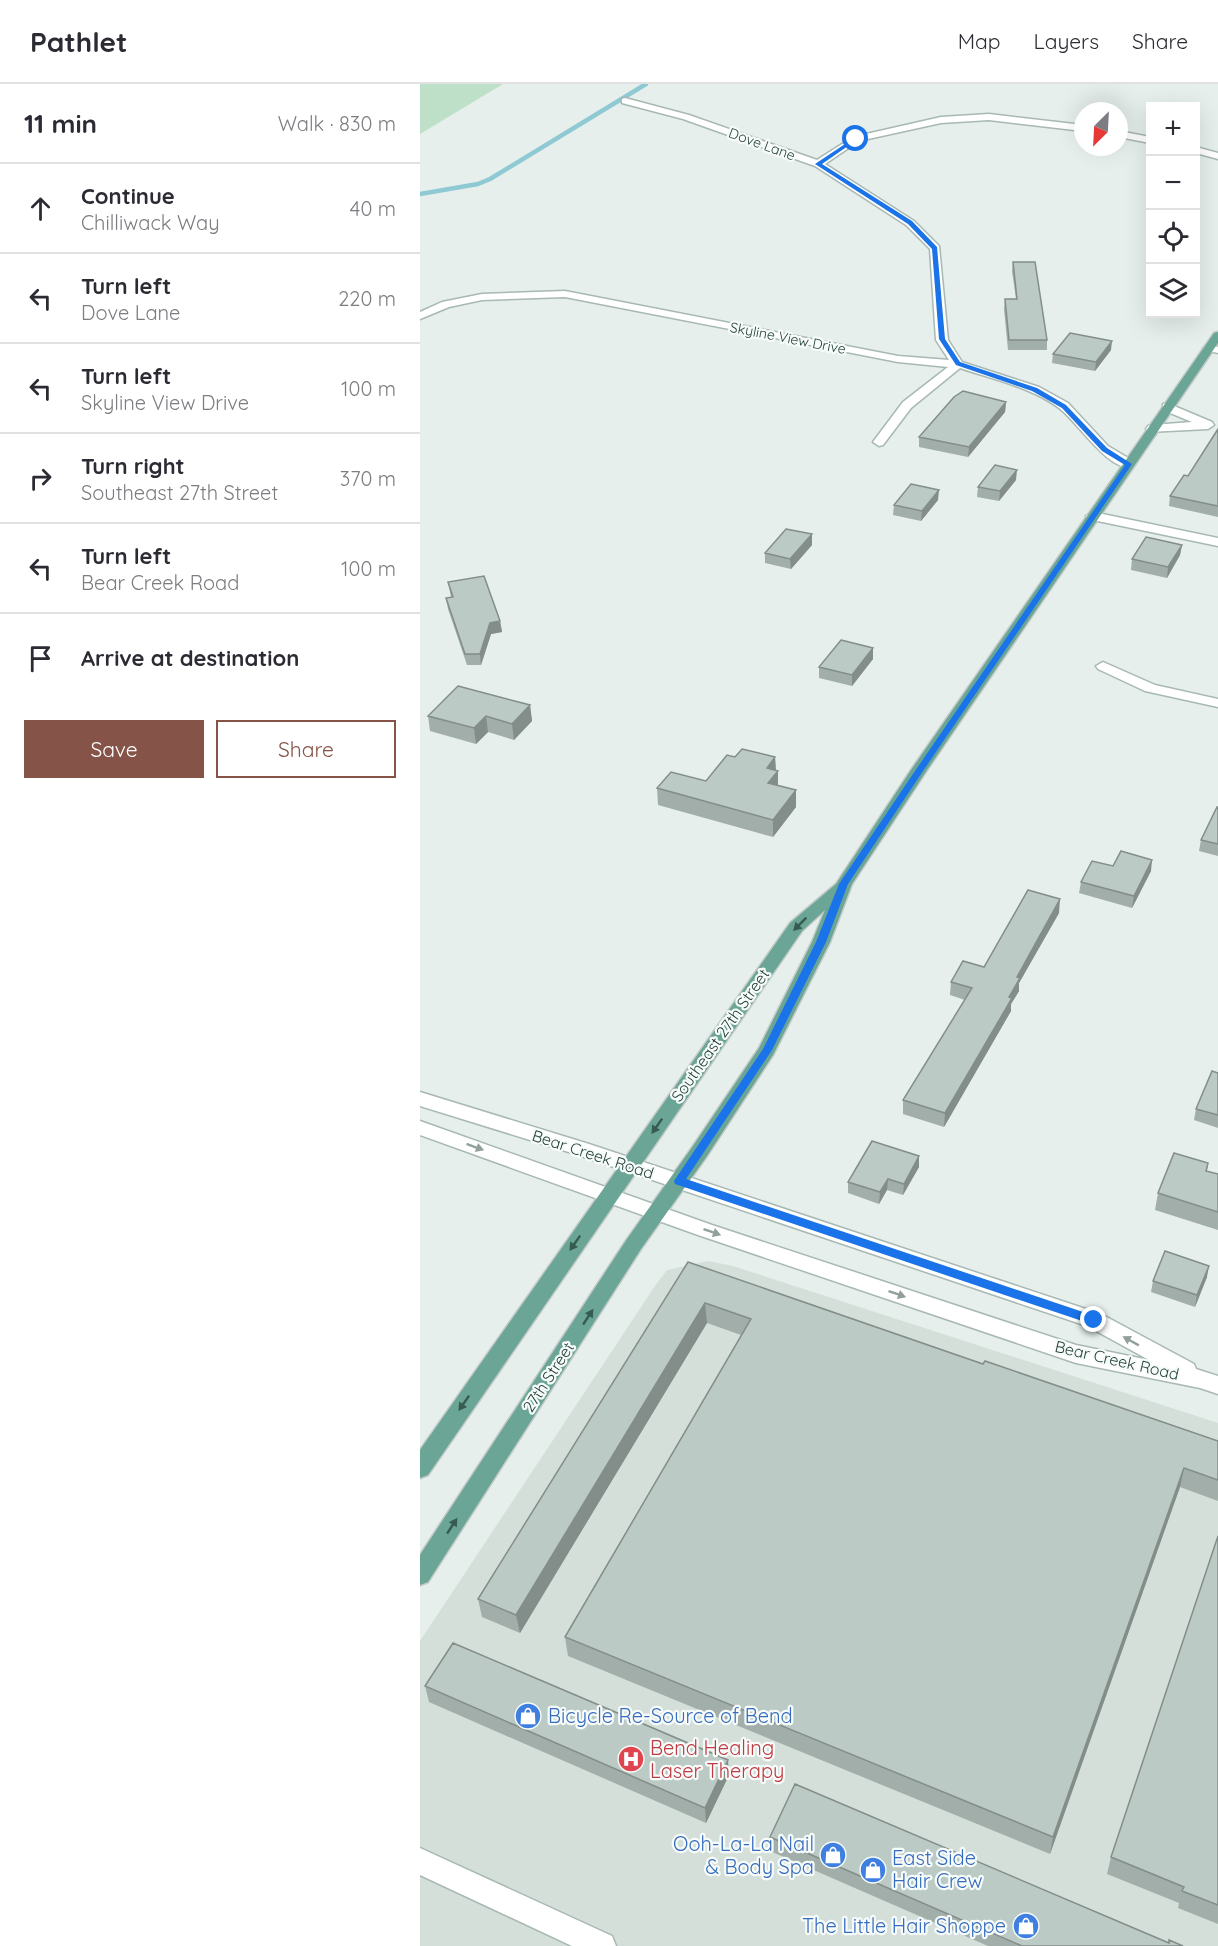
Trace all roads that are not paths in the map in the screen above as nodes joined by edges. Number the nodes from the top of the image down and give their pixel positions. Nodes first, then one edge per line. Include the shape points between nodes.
1 (625, 101) dead end
2 (1074, 127) edge
3 (1128, 136) edge
4 (1146, 139) edge
5 (1200, 151) edge
6 (1218, 156) edge
7 (818, 164) junction
8 (420, 316) edge
9 (1218, 335) edge
10 (1213, 349) edge
11 (958, 364) junction
12 (1167, 407) junction
13 (1213, 426) edge
14 (1152, 429) junction
15 (879, 442) dead end
16 (1129, 464) junction
17 (1093, 516) junction
18 (1218, 542) edge
19 (1102, 666) dead end
20 (1218, 703) edge
21 (844, 884) junction
22 (420, 1099) edge
23 (420, 1128) edge
24 (629, 1165) junction
25 (679, 1181) junction
26 (608, 1195) junction
27 (657, 1212) junction
28 (1210, 1382) edge
29 (420, 1468) edge
30 (420, 1575) edge
31 (420, 1861) edge
32 (602, 1946) edge

1 - 7 street, Dove Lane via 686,117
2 - 7 street via 989,117 942,120 856,139
3 - 4 street
5 - 6 street
7 - 11 street, Dove Lane via 910,223 934,248 942,339
8 - 11 street, Skyline View Drive via 446,304 482,297 565,294 898,359
9 - 10 main road, Southeast 27th Street
10 - 12 main road, Southeast 27th Street
11 - 15 street via 908,405
11 - 16 street, Skyline View Drive via 1035,390 1064,406 1104,449
12 - 13 street
12 - 14 main road, Southeast 27th Street
13 - 14 street
14 - 16 main road, Southeast 27th Street
16 - 17 main road, Southeast 27th Street
17 - 18 street
17 - 21 main road, Southeast 27th Street
19 - 20 street via 1150,688
21 -> 24 main road, Southeast 27th Street via 796,927
21 - 25 main road, Southeast 27th Street via 821,942 767,1050
22 - 24 street, Bear Creek Road
23 -> 26 street, Bear Creek Road
24 - 25 street, Bear Creek Road
24 - 26 main road, Southeast 27th Street
25 - 27 main road, 27th Street
28 -> 25 street, Bear Creek Road via 1094,1320
26 - 27 street, Bear Creek Road
26 -> 29 main road
27 -> 28 street, Bear Creek Road via 1076,1354
30 -> 27 main road, 27th Street
31 - 32 street

